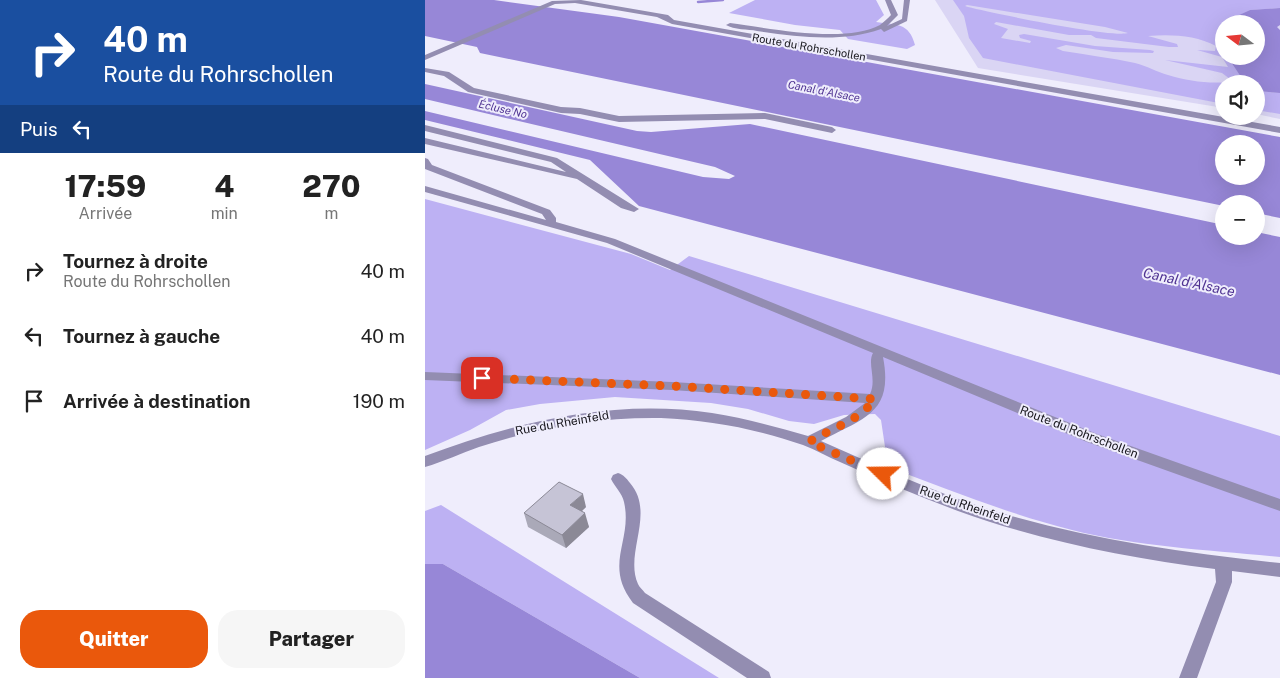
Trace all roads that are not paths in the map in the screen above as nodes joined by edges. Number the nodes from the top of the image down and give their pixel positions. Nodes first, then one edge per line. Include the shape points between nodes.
1 (888, 0) edge
2 (907, 0) edge
3 (895, 15) junction
4 (660, 16) junction
5 (907, 16) junction
6 (864, 32) junction
7 (425, 58) edge
8 (425, 70) edge
9 (425, 128) edge
10 (832, 130) dead end
11 (1280, 130) edge
12 (425, 141) edge
13 (440, 145) junction
14 (425, 156) edge
15 (425, 161) edge
16 (586, 181) junction
17 (425, 189) edge
18 (634, 209) dead end
19 (551, 225) junction
20 (880, 351) junction
21 (425, 376) edge
22 (875, 399) junction
23 (809, 442) junction
24 (425, 462) edge
25 (618, 479) dead end
26 (1280, 505) edge
27 (1223, 564) junction
28 (1280, 570) edge
29 (761, 678) edge
30 (1188, 678) edge

1 - 3 street
2 - 5 street
3 - 5 street
3 - 6 street via 887,24
4 - 6 street via 813,35
4 - 7 street, Route du Rohrschollen via 569,1 542,6
4 - 11 street, Route du Rohrschollen via 672,22
5 - 6 street via 891,28
8 - 10 street via 446,74 471,90 619,119 765,116
9 - 16 street via 554,160
12 - 13 street
13 - 14 street
13 - 16 street
15 - 19 street via 428,167 546,212 551,218
16 - 18 street
17 - 19 street, Route du Rohrschollen
19 - 20 street, Route du Rohrschollen via 651,256
20 - 22 street via 877,357 882,373 881,386
20 - 26 street, Route du Rohrschollen via 1092,438
21 - 22 street via 672,386
22 - 23 street via 855,420
23 - 24 street, Rue du Rheinfeld via 725,418 668,413 612,414 515,430
23 - 27 street, Rue du Rheinfeld via 926,492 999,518 1075,539
25 - 29 street via 628,487 633,499 630,586 639,598
27 - 28 street, Rue du Rheinfeld
27 - 30 street via 1224,582

